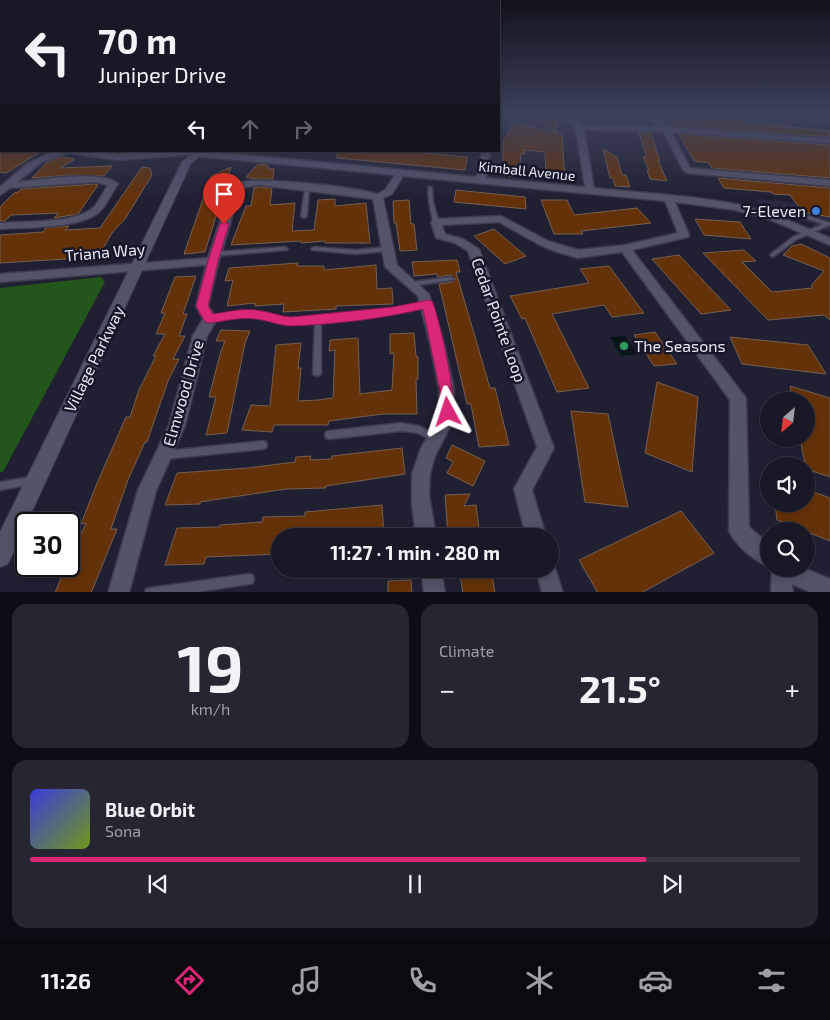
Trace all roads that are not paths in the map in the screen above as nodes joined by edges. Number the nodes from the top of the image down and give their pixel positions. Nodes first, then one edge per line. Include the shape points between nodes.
1 (582, 143) edge
2 (673, 143) edge
3 (62, 152) edge
4 (76, 152) edge
5 (167, 152) edge
6 (167, 152) edge
7 (486, 152) edge
8 (192, 154) edge
9 (401, 172) junction
10 (481, 180) junction
11 (830, 183) edge
12 (307, 188) junction
13 (430, 188) dead end
14 (4, 189) edge
15 (590, 191) junction
16 (378, 197) junction
17 (669, 199) junction
18 (761, 214) junction
19 (304, 216) dead end
20 (436, 222) junction
21 (828, 224) edge
22 (0, 226) edge
23 (807, 232) junction
24 (830, 242) edge
25 (625, 248) junction
26 (285, 249) dead end
27 (314, 249) dead end
28 (386, 249) junction
29 (773, 255) dead end
30 (214, 257) junction
31 (139, 265) junction
32 (0, 278) edge
33 (452, 278) dead end
34 (412, 284) junction
35 (428, 304) junction
36 (210, 319) junction
37 (318, 319) junction
38 (317, 373) dead end
39 (329, 435) dead end
40 (437, 439) junction
41 (263, 445) dead end
42 (165, 455) junction
43 (35, 481) junction
44 (0, 486) edge
45 (425, 528) edge
46 (534, 528) edge
47 (760, 549) edge
48 (0, 556) edge
49 (782, 577) edge
50 (800, 577) edge
51 (433, 578) edge
52 (549, 578) edge
53 (249, 579) dead end
54 (830, 590) edge
55 (118, 592) edge
56 (150, 592) edge
57 (435, 592) edge
58 (553, 592) edge
59 (782, 592) edge

1 - 15 street
2 - 11 street via 687,170
3 - 14 street via 41,159
4 - 6 street, Kimball Avenue via 118,157
5 - 8 street, Kimball Avenue
7 - 10 street
8 - 9 street, Kimball Avenue
8 - 31 street, Village Parkway
9 - 10 street, Kimball Avenue
9 - 16 street via 389,192
10 - 15 street, Kimball Avenue
12 - 16 street, Elmwood Drive
12 - 19 lane
12 - 30 street, Elmwood Drive via 259,182 237,188
13 - 20 lane
14 - 22 street via 95,179 112,184 97,210 89,215 73,220
15 - 17 street, Kimball Avenue
16 - 28 street
17 - 18 street, Kimball Avenue
17 - 25 street via 684,235
18 - 21 lane via 784,209
18 - 23 street, Kimball Avenue
20 - 25 street via 501,219 544,243 578,254
20 - 46 street, Cedar Pointe Loop via 440,236 459,241 473,250 546,448 522,489
21 - 23 lane
23 - 24 street, Kimball Avenue
23 - 29 lane
25 - 47 street via 738,398 739,531
26 - 30 lane
27 - 28 lane via 356,252
28 - 34 street via 391,268
30 - 31 street, Triana Way
30 - 36 street, Elmwood Drive via 202,306
31 - 32 street, Triana Way
31 - 43 street, Village Parkway
33 - 34 lane
34 - 35 street
35 - 37 lane via 393,312
35 - 40 street via 448,412
36 - 37 lane via 258,314 274,320
36 - 42 street, Elmwood Drive via 200,335
37 - 38 lane
39 - 40 lane via 401,427 419,430
40 - 45 street via 422,467 419,495
41 - 42 lane
42 - 55 street, Elmwood Drive via 147,490
43 - 44 lane
43 - 48 street, Village Parkway
49 - 59 street
50 - 54 street
51 - 57 street
52 - 58 street
53 - 56 lane

